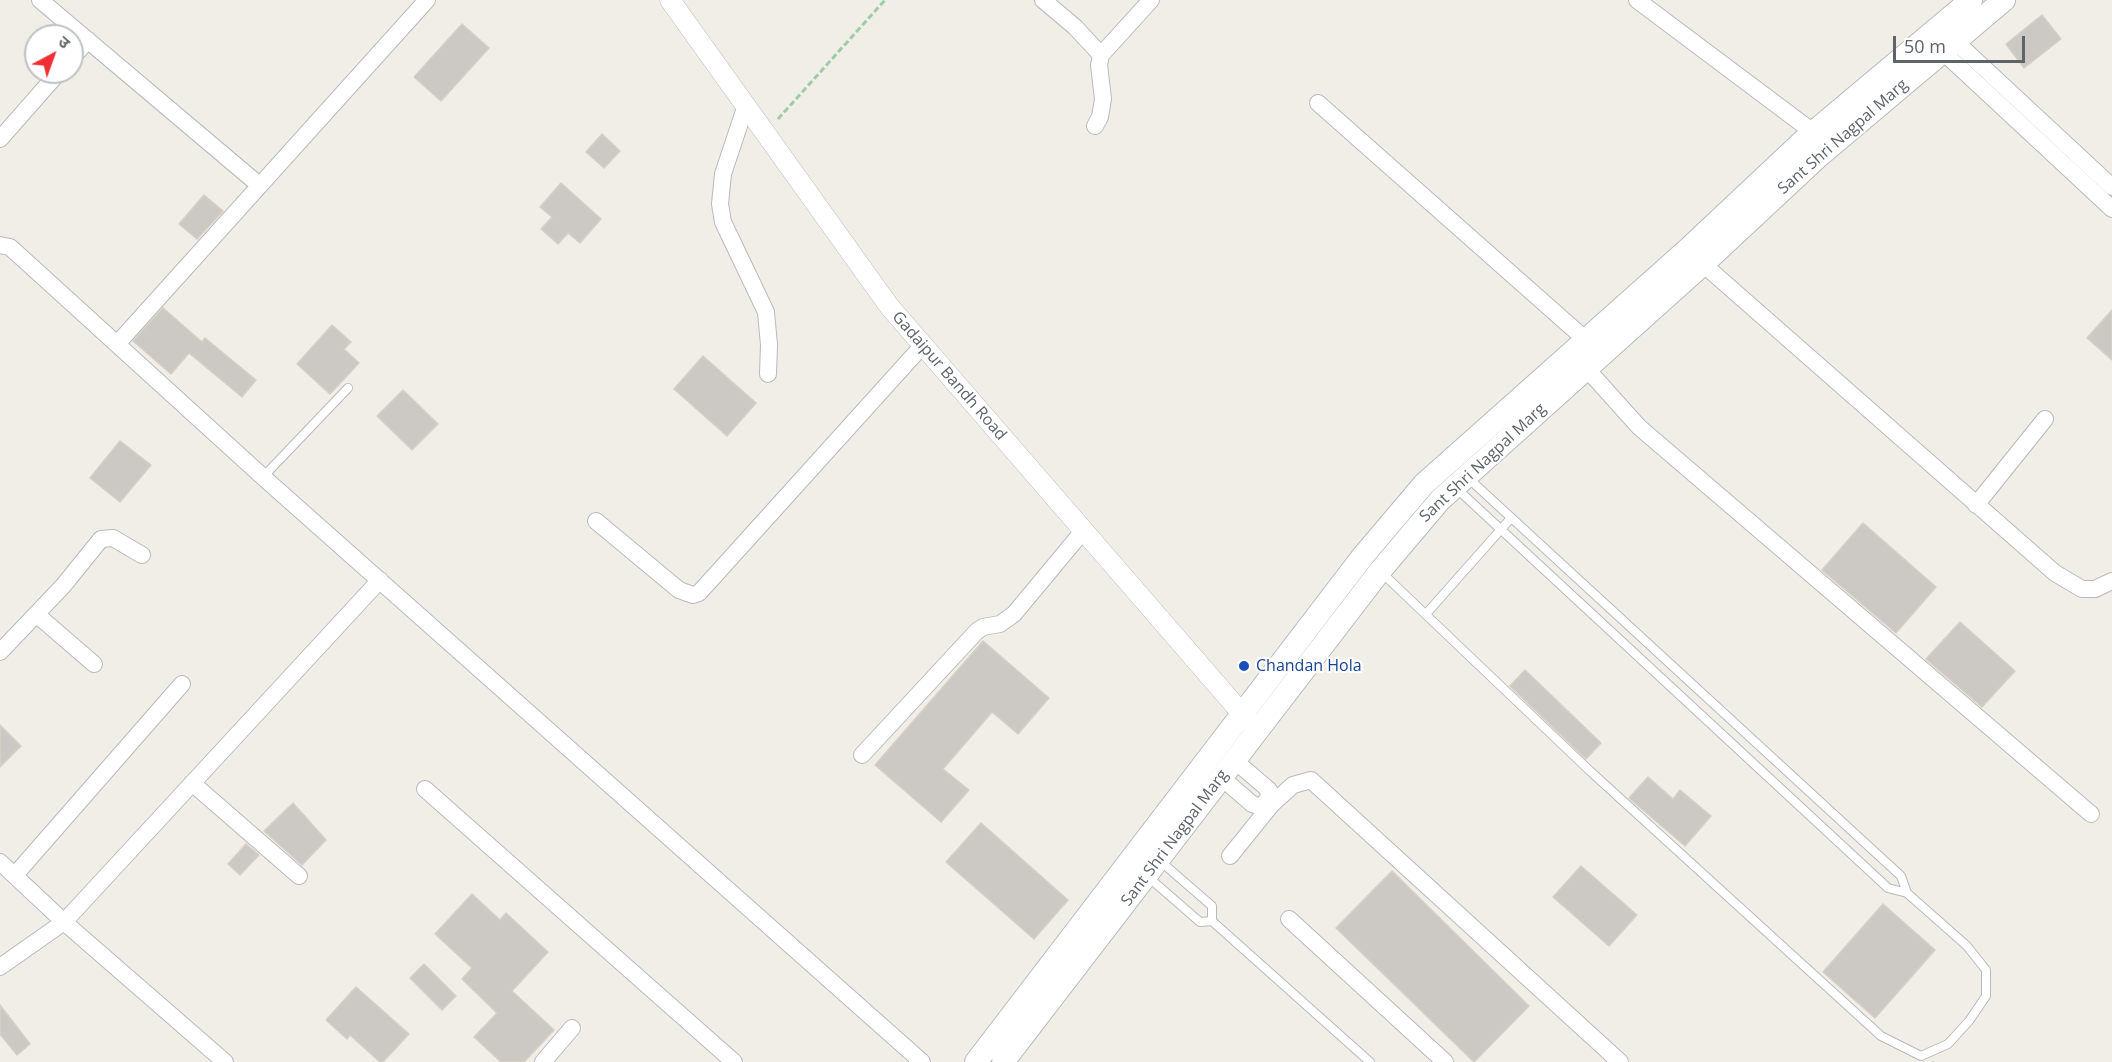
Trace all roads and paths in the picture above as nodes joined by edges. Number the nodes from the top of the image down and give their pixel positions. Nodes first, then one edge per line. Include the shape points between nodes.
1 (40, 0) edge
2 (427, 0) edge
3 (670, 0) edge
4 (885, 0) edge
5 (1043, 0) edge
6 (1151, 0) edge
7 (1637, 0) edge
8 (1667, 0) edge
9 (1971, 0) edge
10 (2004, 0) edge
11 (1665, 19) junction
12 (88, 40) junction
13 (84, 44) edge
14 (1949, 46) junction
15 (1101, 55) junction
16 (48, 84) edge
17 (1318, 103) dead end
18 (746, 105) junction
19 (1095, 126) dead end
20 (1813, 132) junction
21 (765, 133) junction
22 (0, 139) edge
23 (258, 184) junction
24 (2112, 187) edge
25 (2112, 209) edge
26 (0, 245) edge
27 (1703, 264) junction
28 (1586, 340) junction
29 (117, 344) junction
30 (923, 345) junction
31 (1586, 368) junction
32 (768, 374) dead end
33 (348, 388) dead end
34 (2045, 419) dead end
35 (263, 477) junction
36 (1459, 481) junction
37 (1976, 505) junction
38 (1511, 518) junction
39 (596, 521) dead end
40 (1500, 530) junction
41 (1083, 531) junction
42 (142, 555) dead end
43 (1380, 571) junction
44 (380, 580) junction
45 (2112, 581) edge
46 (36, 614) junction
47 (1426, 614) junction
48 (0, 652) edge
49 (94, 664) dead end
50 (182, 684) dead end
51 (1249, 723) junction
52 (862, 754) dead end
53 (1227, 769) junction
54 (192, 783) junction
55 (425, 789) dead end
56 (1270, 801) junction
57 (2091, 814) dead end
58 (1230, 856) dead end
59 (0, 862) edge
60 (1152, 868) junction
61 (15, 875) junction
62 (299, 876) dead end
63 (1907, 893) junction
64 (1289, 919) dead end
65 (1212, 921) junction
66 (64, 922) junction
67 (0, 967) edge
68 (572, 1028) dead end
69 (225, 1062) edge
70 (543, 1062) edge
71 (734, 1062) edge
72 (922, 1062) edge
73 (976, 1062) edge
74 (1003, 1062) edge
75 (1370, 1062) edge
76 (1445, 1062) edge
77 (1620, 1062) edge

1 - 12 street
2 - 23 street
3 - 18 street, Gadaipur Bandh Road
4 - 21 path
5 - 15 street
6 - 15 street
7 - 11 street
8 - 11 street
9 - 20 main road, Sant Shri Nagpal Marg
10 - 14 main road, Sant Shri Nagpal Marg
11 - 20 street
12 - 13 street
12 - 23 street
14 - 24 street
14 - 25 street
14 - 27 main road, Sant Shri Nagpal Marg via 1819,156
15 - 19 street via 1103,99
16 - 22 street
17 - 28 street
18 - 21 street, Gadaipur Bandh Road
18 - 32 street via 723,174 720,204 723,222 766,312
20 - 28 main road, Sant Shri Nagpal Marg
21 - 30 street, Gadaipur Bandh Road via 888,306
23 - 29 street
26 - 29 street via 10,247
27 - 31 main road, Sant Shri Nagpal Marg
27 - 37 street
28 - 51 main road, Sant Shri Nagpal Marg via 1448,461 1401,510
29 - 35 street
30 - 39 street via 699,593 679,590
30 - 41 street, Gadaipur Bandh Road
31 - 36 main road, Sant Shri Nagpal Marg
31 - 57 street via 1639,427
33 - 35 lane
34 - 37 street
35 - 44 street
36 - 38 lane
36 - 40 lane
36 - 43 main road, Sant Shri Nagpal Marg via 1417,524
37 - 45 street via 2070,584 2095,589
38 - 40 lane
38 - 63 lane via 1901,876
40 - 47 lane
40 - 63 lane via 1888,888
41 - 51 street, Gadaipur Bandh Road
41 - 52 street via 1014,614 1000,624 977,631
42 - 46 street via 113,538 101,539
43 - 47 lane
43 - 51 main road, Sant Shri Nagpal Marg
44 - 54 street
44 - 72 street
46 - 48 street
46 - 49 street
47 - 63 lane via 1590,771 1881,1036 1921,1056 1948,1044 1969,1021 1986,996 1986,970 1967,946
50 - 61 street
51 - 53 main road, Sant Shri Nagpal Marg
51 - 73 main road, Sant Shri Nagpal Marg
53 - 56 street via 1269,790
53 - 60 main road, Sant Shri Nagpal Marg
54 - 62 street
54 - 66 street
55 - 71 street
56 - 58 street
56 - 77 street via 1293,785 1311,780
59 - 61 street
60 - 65 lane via 1200,922
60 - 65 lane via 1212,906
60 - 74 main road, Sant Shri Nagpal Marg
61 - 66 street
64 - 76 street
65 - 75 lane
66 - 67 street
66 - 69 street
68 - 70 street

